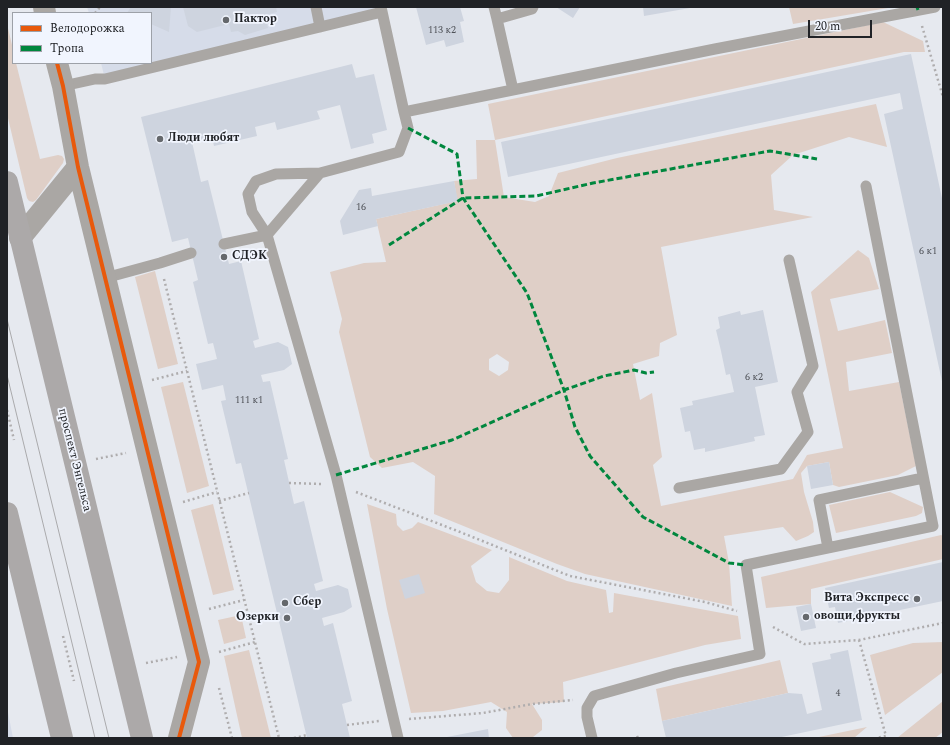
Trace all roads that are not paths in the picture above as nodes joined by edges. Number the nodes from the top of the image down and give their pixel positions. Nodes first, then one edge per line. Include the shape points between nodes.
1 (316, 7) edge
2 (494, 7) edge
3 (533, 7) edge
4 (935, 7) edge
5 (381, 10) edge
6 (497, 19) junction
7 (320, 27) junction
8 (58, 64) edge
9 (63, 86) junction
10 (513, 90) junction
11 (404, 112) junction
12 (78, 167) junction
13 (320, 173) junction
14 (7, 182) edge
15 (866, 186) dead end
16 (267, 235) junction
17 (20, 238) junction
18 (224, 244) dead end
19 (191, 253) dead end
20 (789, 260) dead end
21 (105, 278) junction
22 (923, 478) junction
23 (679, 488) dead end
24 (7, 513) edge
25 (828, 548) junction
26 (62, 738) edge
27 (142, 738) edge
28 (179, 738) edge
29 (398, 738) edge
30 (592, 738) edge

1 - 7 lane
2 - 6 lane
3 - 6 lane
4 - 10 lane
5 - 7 lane
5 - 11 lane
6 - 10 lane
7 - 9 lane via 105,79
8 - 9 street
9 - 12 street
10 - 11 lane
11 - 13 lane via 408,128 399,152
12 - 17 street
12 - 21 street
13 - 16 lane
13 - 16 lane via 276,174 256,181 248,194 252,212
14 - 17 main road, проспект Энгельса
15 - 22 lane
16 - 18 lane
16 - 29 lane via 338,485
17 - 27 main road, проспект Энгельса
19 - 21 lane
20 - 23 lane via 813,366 797,392 808,432 781,469
21 - 28 street via 199,662
22 - 25 lane via 819,500
22 - 25 lane via 933,526
24 - 26 main road
25 - 30 lane via 746,565 760,654 676,673 594,696 587,708

